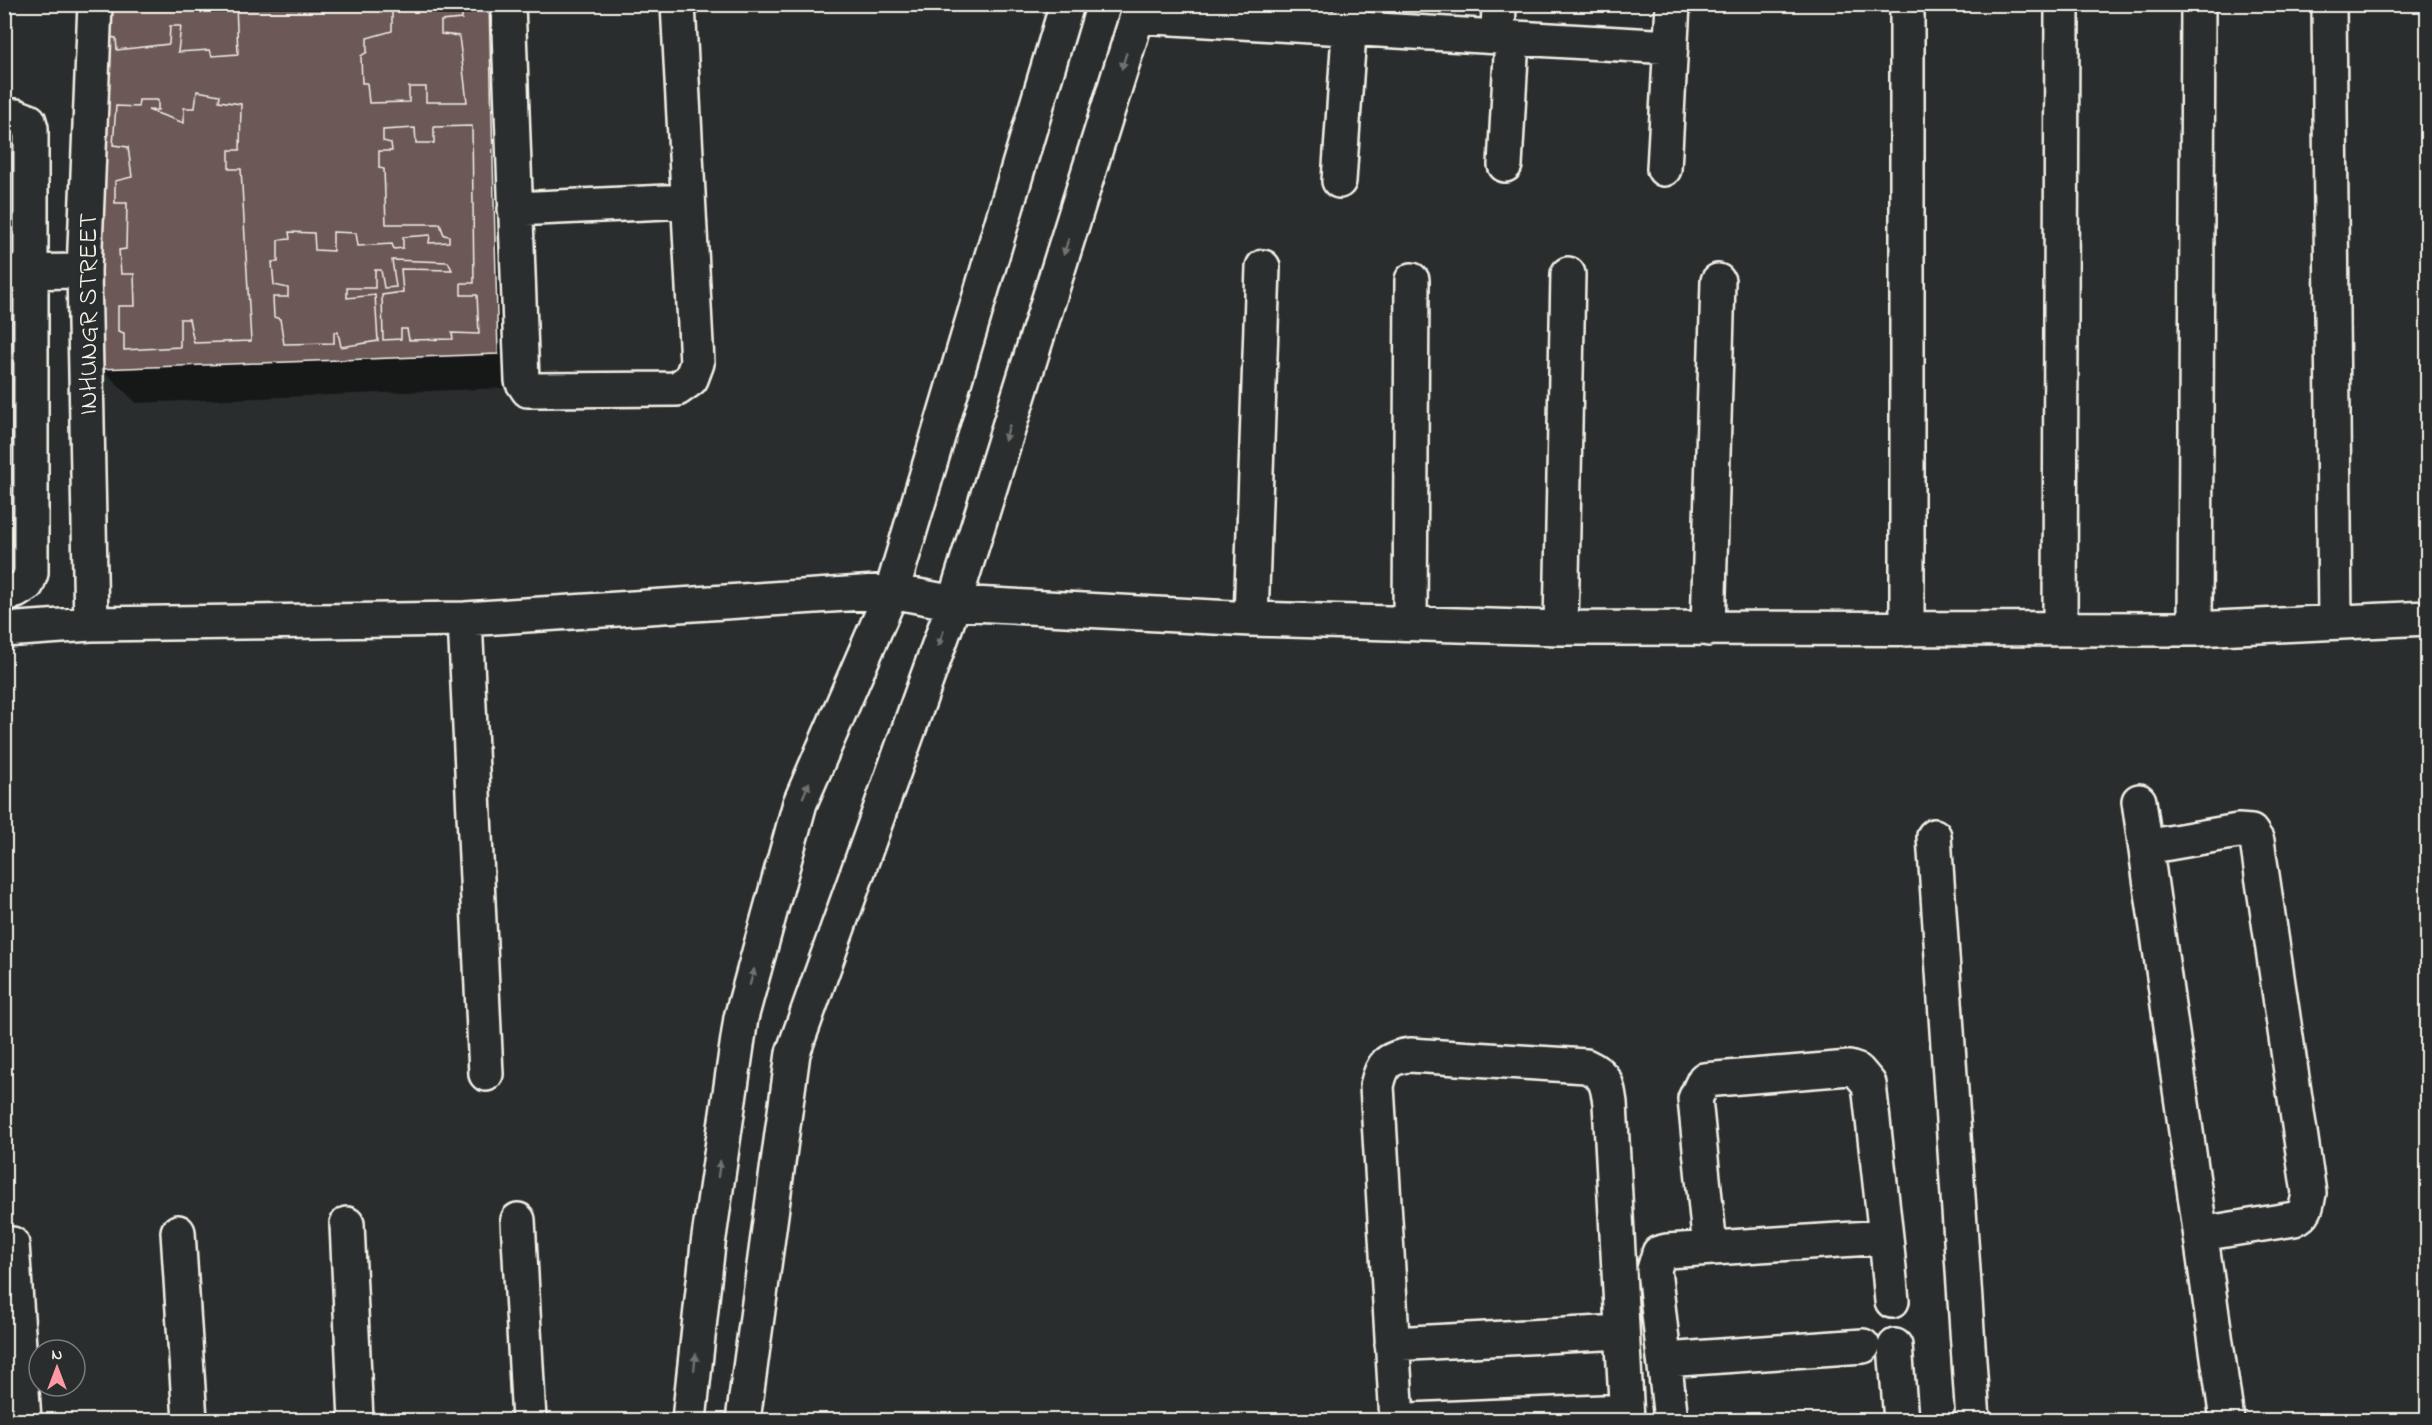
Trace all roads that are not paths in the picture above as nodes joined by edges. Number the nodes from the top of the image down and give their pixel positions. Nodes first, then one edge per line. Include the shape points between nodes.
1 (95, 4) edge
2 (508, 4) edge
3 (678, 4) edge
4 (1067, 4) edge
5 (1500, 4) edge
6 (1673, 4) edge
7 (1907, 4) edge
8 (2062, 4) edge
9 (2198, 4) edge
10 (2329, 4) edge
11 (1139, 10) edge
12 (1350, 17) edge
13 (1505, 37) junction
14 (1671, 47) junction
15 (4, 117) edge
16 (1505, 165) dead end
17 (1664, 169) dead end
18 (1339, 181) dead end
19 (688, 201) junction
20 (515, 209) junction
21 (1263, 267) dead end
22 (84, 271) junction
23 (17, 272) edge
24 (1568, 274) dead end
25 (1412, 280) dead end
26 (1718, 281) dead end
27 (17, 481) edge
28 (892, 591) junction
29 (4, 594) edge
30 (954, 603) junction
31 (2427, 618) edge
32 (465, 619) junction
33 (1251, 619) junction
34 (1410, 622) junction
35 (2335, 622) junction
36 (91, 624) junction
37 (1561, 628) junction
38 (1708, 628) junction
39 (1907, 629) junction
40 (2060, 629) junction
41 (2195, 629) junction
42 (4, 630) edge
43 (2139, 801) dead end
44 (1934, 836) dead end
45 (2146, 847) junction
46 (486, 1074) dead end
47 (518, 1220) dead end
48 (347, 1224) dead end
49 (178, 1232) dead end
50 (2200, 1234) junction
51 (1886, 1236) junction
52 (12, 1244) dead end
53 (1710, 1248) junction
54 (1892, 1301) dead end
55 (1622, 1332) junction
56 (1392, 1344) junction
57 (1863, 1346) dead end
58 (1895, 1346) dead end
59 (1665, 1360) junction
60 (1627, 1416) edge
61 (24, 1420) edge
62 (190, 1420) edge
63 (356, 1420) edge
64 (529, 1420) edge
65 (688, 1420) edge
66 (743, 1420) edge
67 (1397, 1420) edge
68 (1410, 1420) edge
69 (1671, 1420) edge
70 (1901, 1420) edge
71 (1973, 1420) edge
72 (2227, 1420) edge

1 - 22 street, INHUNGR STREET
2 - 20 street
3 - 19 street
4 - 28 street
5 - 13 street
6 - 14 street
7 - 39 street
8 - 40 street
9 - 41 street
10 - 35 street
11 - 12 street
11 -> 30 street
12 - 13 street
12 - 18 street
13 - 14 street
13 - 16 street
14 - 17 street
15 - 23 street via 23,118 31,128
19 - 20 street
19 - 20 street via 697,363 691,379 677,389 528,390 522,381
21 - 33 street
22 - 23 street
22 - 36 street, INHUNGR STREET
23 - 27 street
24 - 37 street
25 - 34 street
26 - 38 street
27 - 29 street via 30,573 27,584
28 - 30 street
28 - 32 street
65 -> 28 street via 708,1244 741,1018 800,802
30 - 33 street
30 -> 66 street via 792,1053
31 - 35 street
32 - 36 street
32 - 46 street
33 - 34 street
34 - 37 street
35 - 41 street
36 - 42 street
37 - 38 street
38 - 39 street
39 - 40 street
40 - 41 street
43 - 45 street
44 - 71 street
45 - 50 street
45 - 50 street via 2238,831 2251,832 2257,841 2308,1181 2307,1206 2294,1219
47 - 64 street
48 - 63 street
49 - 62 street
50 - 72 street
51 - 53 street
51 - 53 street via 1869,1084 1858,1071 1848,1068 1704,1080 1695,1099
51 - 54 street
52 - 61 street
53 - 59 street via 1659,1253 1655,1262
55 - 56 street
55 - 56 street via 1610,1103 1600,1072 1586,1066 1410,1055 1394,1057 1381,1069 1377,1086
55 - 60 street
56 - 67 street
57 - 59 street
58 - 70 street
59 - 69 street
60 - 68 street

